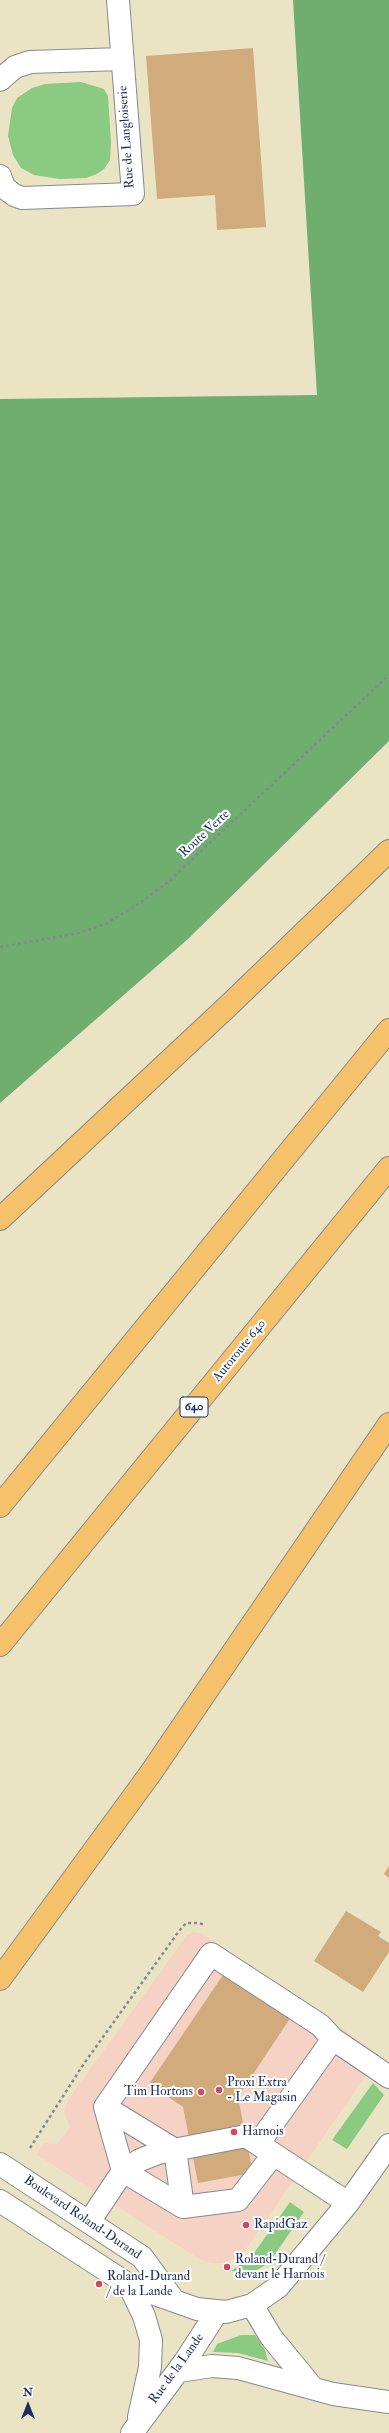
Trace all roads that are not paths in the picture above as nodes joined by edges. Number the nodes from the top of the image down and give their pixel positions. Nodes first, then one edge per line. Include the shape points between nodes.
1 (118, 0) edge
2 (122, 59) junction
3 (0, 80) edge
4 (0, 176) edge
5 (389, 851) edge
6 (389, 1030) edge
7 (389, 1168) edge
8 (0, 1219) edge
9 (389, 1424) edge
10 (0, 1506) edge
11 (0, 1645) edge
12 (0, 1979) edge
13 (333, 2039) junction
14 (389, 2077) edge
15 (105, 2107) junction
16 (389, 2145) edge
17 (175, 2150) junction
18 (265, 2150) junction
19 (0, 2164) edge
20 (123, 2171) junction
21 (0, 2201) edge
22 (348, 2204) junction
23 (183, 2207) junction
24 (89, 2222) junction
25 (129, 2284) junction
26 (172, 2298) junction
27 (252, 2305) junction
28 (217, 2312) junction
29 (179, 2371) junction
30 (312, 2387) junction
31 (389, 2402) edge
32 (134, 2429) edge

1 - 2 street, Rue de Langloiserie
2 - 3 street via 30,62 15,67
2 - 4 street, Rue de Langloiserie via 133,194 22,198 4,187
5 - 8 highway
6 - 10 highway
7 - 11 highway, Autoroute 640 / 640
9 - 12 highway via 150,1774
13 - 14 street
13 - 15 street via 320,2025 212,1954
13 - 18 street
15 - 17 street
15 - 20 street
16 - 22 street
17 - 18 street via 246,2136
17 - 20 street via 146,2158
17 - 23 street
18 - 22 street
18 - 23 street via 238,2200
19 - 24 street, Boulevard Roland-Durand
20 - 23 street
20 - 24 street
21 - 25 street
22 - 27 street via 278,2287
24 - 26 street, Boulevard Roland-Durand via 142,2257
25 - 26 street
25 - 32 street, Rue de la Lande via 144,2316 151,2340 150,2367
26 - 28 street via 197,2309
27 - 28 street
27 - 30 street via 272,2337
28 - 29 street, Rue de la Lande
29 - 30 street via 226,2366
29 - 32 street, Rue de la Lande
30 - 31 street via 358,2399

